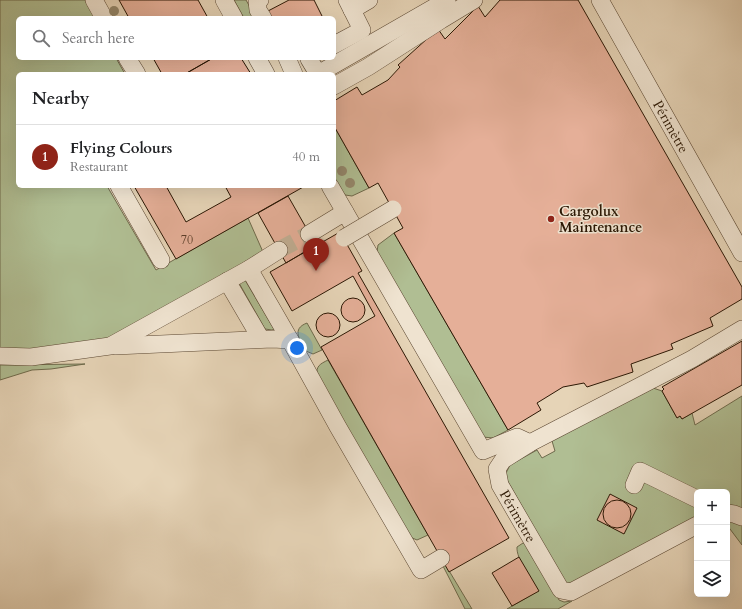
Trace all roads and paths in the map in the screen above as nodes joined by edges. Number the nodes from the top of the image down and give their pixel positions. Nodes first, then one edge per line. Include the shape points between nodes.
1 (94, 0) edge
2 (224, 0) edge
3 (260, 0) edge
4 (370, 0) edge
5 (447, 0) edge
6 (474, 0) edge
7 (600, 0) edge
8 (349, 5) edge
9 (103, 16) edge
10 (233, 16) edge
11 (262, 16) edge
12 (336, 44) edge
13 (128, 60) edge
14 (258, 60) edge
15 (287, 60) edge
16 (310, 60) edge
17 (135, 72) edge
18 (265, 72) edge
19 (293, 72) edge
20 (317, 72) edge
21 (321, 72) edge
22 (336, 85) edge
23 (120, 188) edge
24 (331, 188) edge
25 (393, 209) dead end
26 (345, 212) junction
27 (309, 234) tunnel mouth
28 (344, 238) dead end
29 (279, 250) tunnel mouth
30 (742, 253) edge
31 (161, 260) dead end
32 (249, 269) junction
33 (227, 281) junction
34 (742, 329) edge
35 (261, 339) junction
36 (290, 340) junction
37 (110, 346) junction
38 (0, 356) edge
39 (530, 443) junction
40 (634, 485) dead end
41 (694, 498) edge
42 (730, 513) edge
43 (742, 517) edge
44 (695, 525) edge
45 (441, 558) dead end

1 - 9 street
2 - 10 street
3 - 11 street via 257,2
4 - 8 street
5 - 21 street
6 - 22 street
7 - 30 street, Périmètre
8 - 12 street via 362,30
13 - 17 street
14 - 18 street
15 - 19 street
16 - 20 street
23 - 31 street
24 - 26 street
25 - 28 street, bridge
26 - 27 street
26 - 39 street via 483,451 517,436
29 - 32 street
32 - 33 street
32 - 36 street
33 - 35 street
33 - 37 street
34 - 39 street, Périmètre via 692,359
35 - 36 street
35 - 37 street
36 - 45 street via 421,570
37 - 38 street via 31,357
39 - 44 street, Périmètre via 503,460 497,469 498,477 500,485 561,590 571,592
40 - 41 street via 640,471
42 - 43 street

